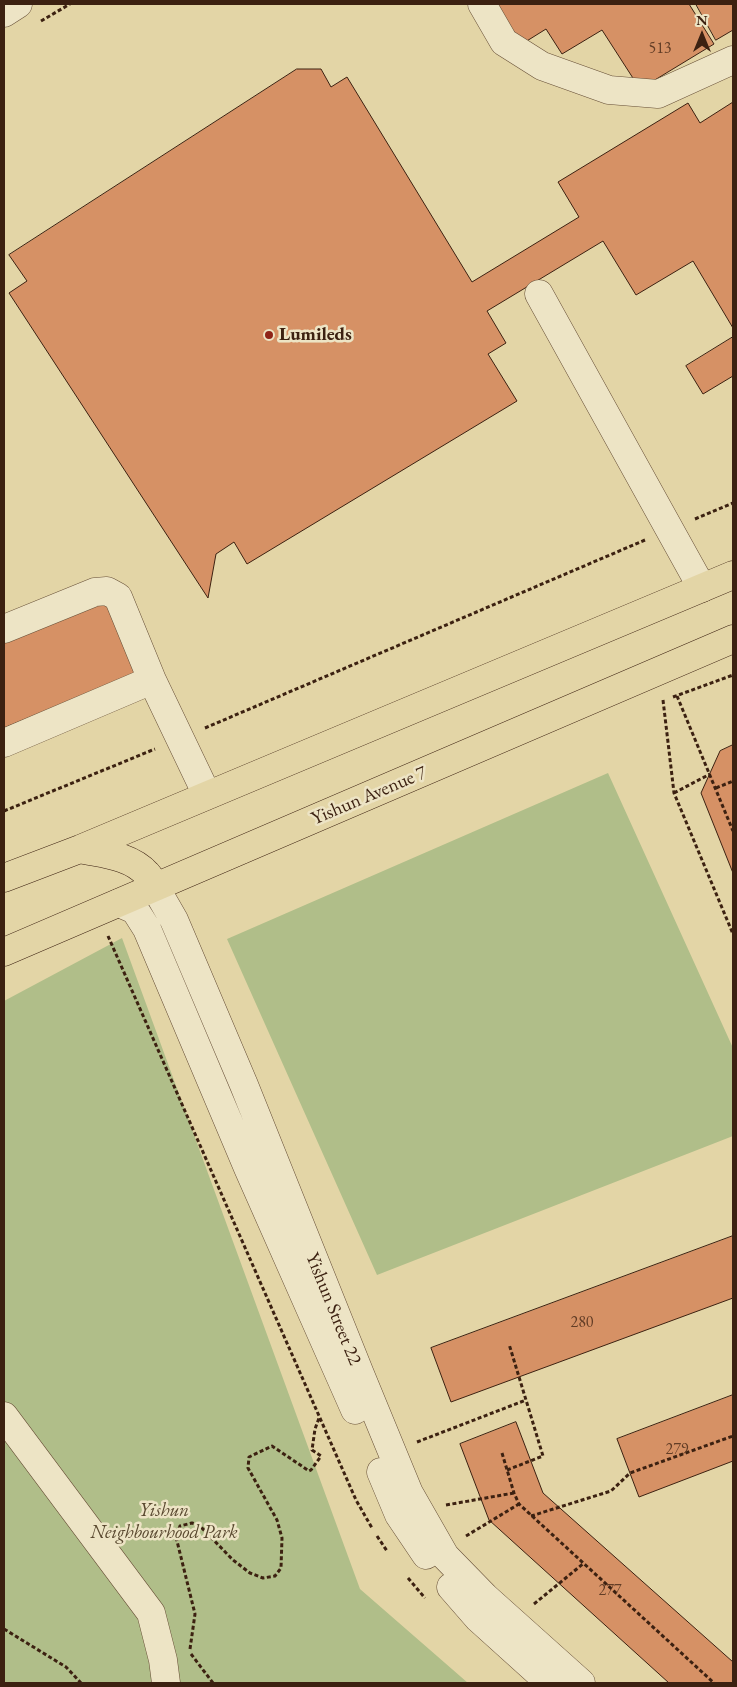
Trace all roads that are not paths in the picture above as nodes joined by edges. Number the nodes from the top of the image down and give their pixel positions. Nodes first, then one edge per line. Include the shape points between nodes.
1 (18, 4) edge
2 (482, 4) edge
3 (4, 13) edge
4 (733, 60) edge
5 (539, 294) dead end
6 (733, 575) edge
7 (702, 588) junction
8 (4, 629) edge
9 (733, 639) edge
10 (152, 680) junction
11 (4, 743) edge
12 (207, 795) junction
13 (80, 849) junction
14 (4, 878) edge
15 (155, 888) junction
16 (119, 903) junction
17 (4, 952) edge
18 (4, 1416) edge
19 (166, 1683) edge
20 (550, 1683) edge
21 (580, 1683) edge

1 - 3 street
2 - 4 street via 504,42 542,66 609,90 658,94
5 - 7 street
6 - 7 main road
7 - 12 main road
8 - 10 street via 95,592 107,591 118,597
9 - 15 main road, Yishun Avenue 7
10 - 11 street
10 - 12 street
12 - 13 main road
13 - 14 main road
13 - 15 main road via 132,862 147,874
15 - 16 main road, Yishun Avenue 7
15 - 21 street, Yishun Street 22 via 174,920 240,1076 409,1493 445,1556 485,1598
16 - 17 main road, Yishun Avenue 7
16 - 20 street, Yishun Street 22 via 135,910 147,929 399,1515 436,1570 478,1618
18 - 19 street via 151,1613

